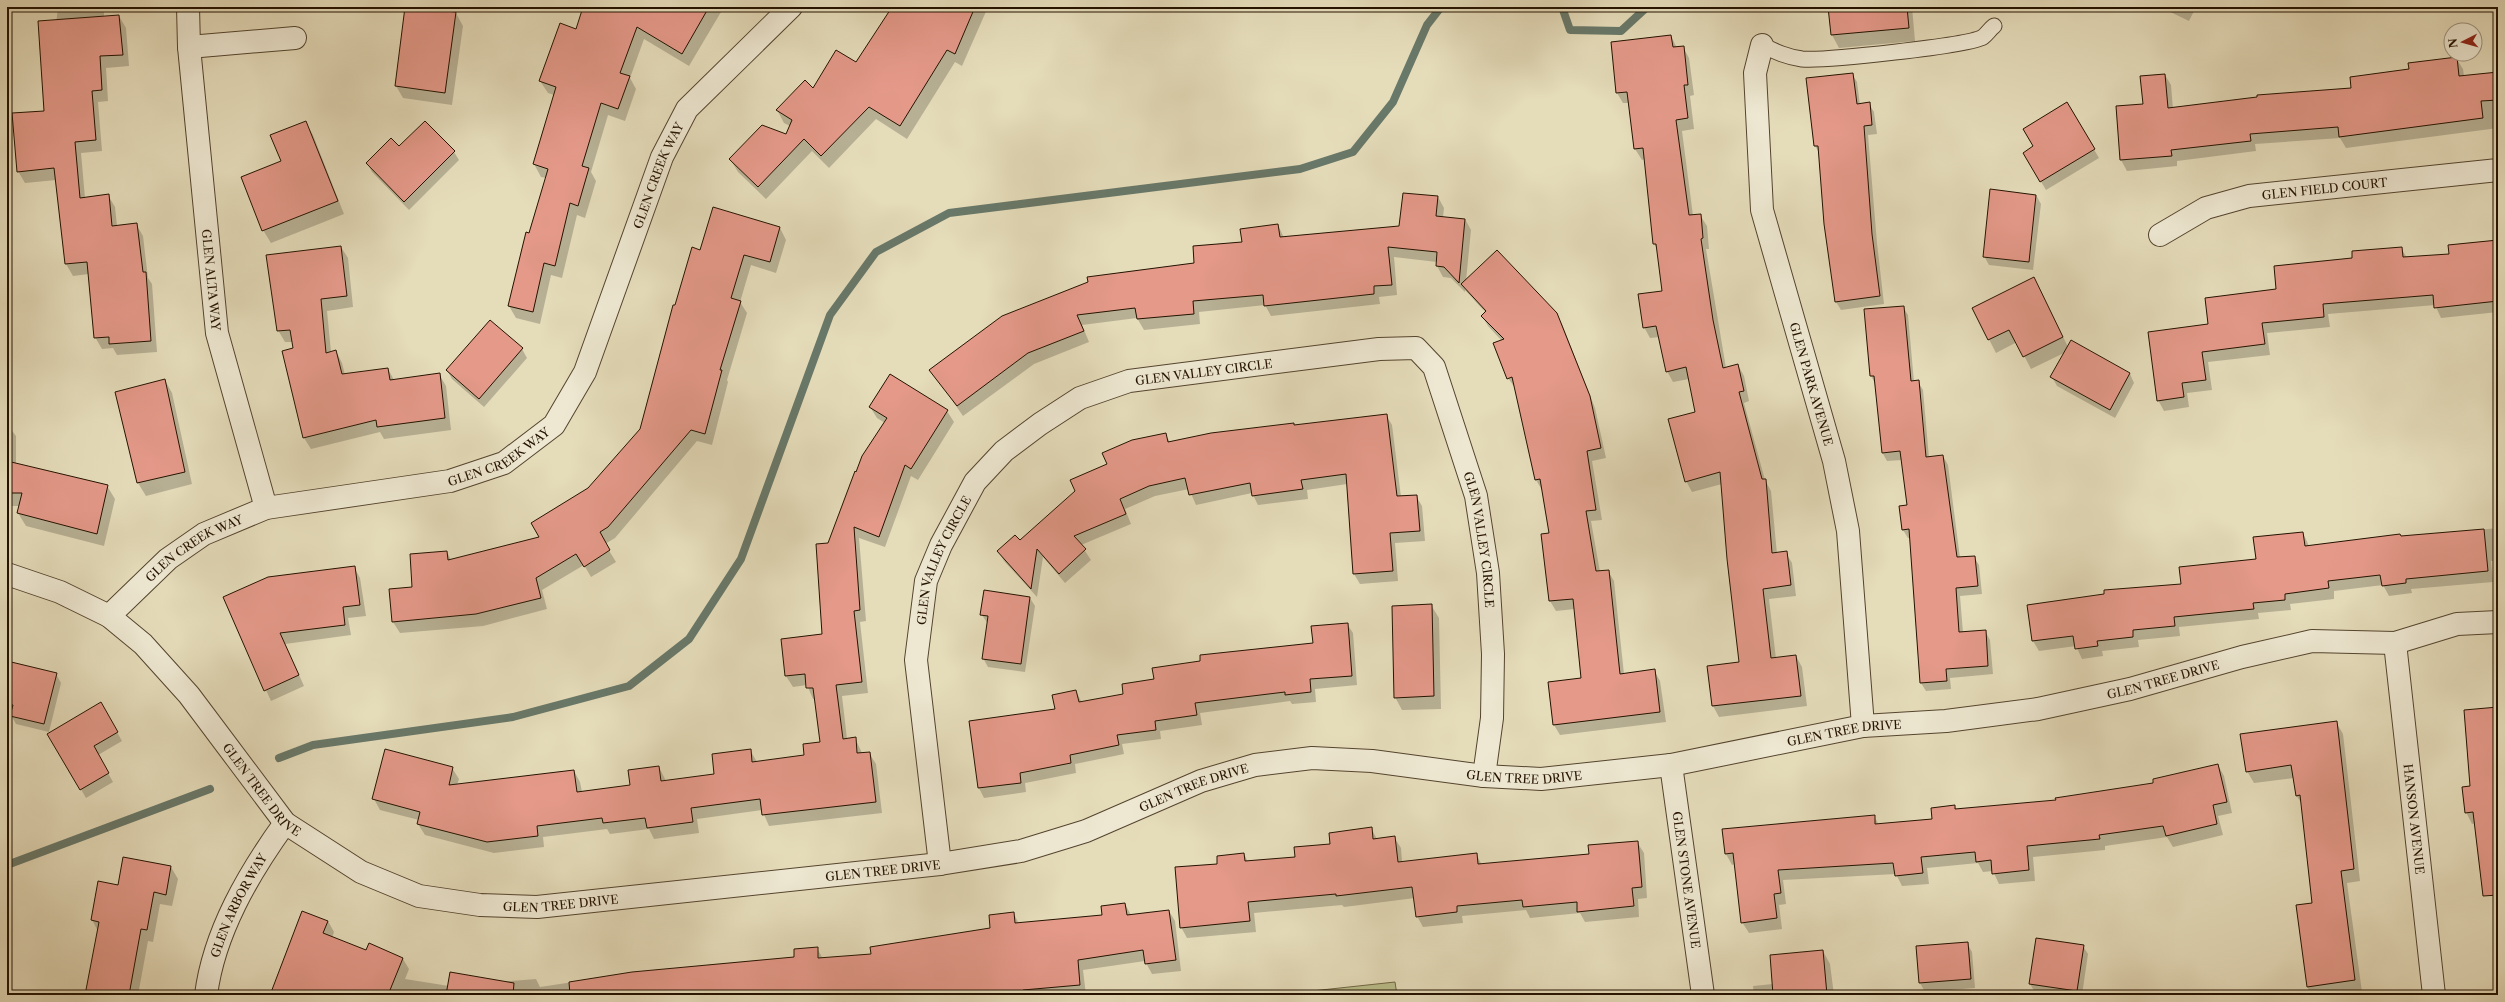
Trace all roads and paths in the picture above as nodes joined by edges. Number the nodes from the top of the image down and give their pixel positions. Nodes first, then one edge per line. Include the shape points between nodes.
1 (188, 7) edge
2 (791, 7) edge
3 (1994, 26) dead end
4 (295, 38) dead end
5 (1762, 45) joint
6 (189, 46) junction
7 (2498, 170) edge
8 (2160, 235) dead end
9 (266, 508) junction
10 (7, 574) edge
11 (110, 616) junction
12 (2498, 622) edge
13 (2395, 643) junction
14 (1863, 726) junction
15 (1671, 765) junction
16 (1484, 776) junction
17 (285, 823) junction
18 (940, 864) junction
19 (206, 995) edge
20 (1703, 995) edge
21 (2434, 995) edge

1 - 6 street, GLEN ALTA WAY
2 - 9 street, GLEN CREEK WAY via 687,109 662,157 586,372 554,425 504,463 450,481
3 - 5 lane via 1983,37 1961,44 1848,56 1804,59 1783,56
4 - 6 street
5 - 14 street, GLEN PARK AVENUE via 1755,73 1762,210 1834,461 1848,531
6 - 9 street, GLEN ALTA WAY via 217,333
7 - 8 street, GLEN FIELD COURT via 2249,196 2206,208
9 - 11 street, GLEN CREEK WAY via 204,534 168,559
10 - 11 street, GLEN TREE DRIVE via 60,592
11 - 17 street, GLEN TREE DRIVE via 143,644 189,695
12 - 13 street, GLEN TREE DRIVE via 2457,624
13 - 14 street, GLEN TREE DRIVE via 2312,641 2038,709 1946,721
13 - 21 street, HANSON AVENUE
14 - 15 street, GLEN TREE DRIVE
15 - 16 street, GLEN TREE DRIVE via 1541,779
15 - 20 street, GLEN STONE AVENUE
16 - 18 street, GLEN TREE DRIVE via 1372,761 1312,758 1255,765 1201,781 1144,808 1079,833 1021,851
16 - 18 street, GLEN VALLEY CIRCLE via 1492,718 1493,662 1488,573 1476,496 1434,367 1416,348 1379,349 1128,381 1080,398 1004,451 975,482 941,544 926,581 916,660
17 - 18 street, GLEN TREE DRIVE via 361,872 419,896 480,905 537,906 582,903
17 - 19 street, GLEN ARBOR WAY via 261,856 240,892 217,951

